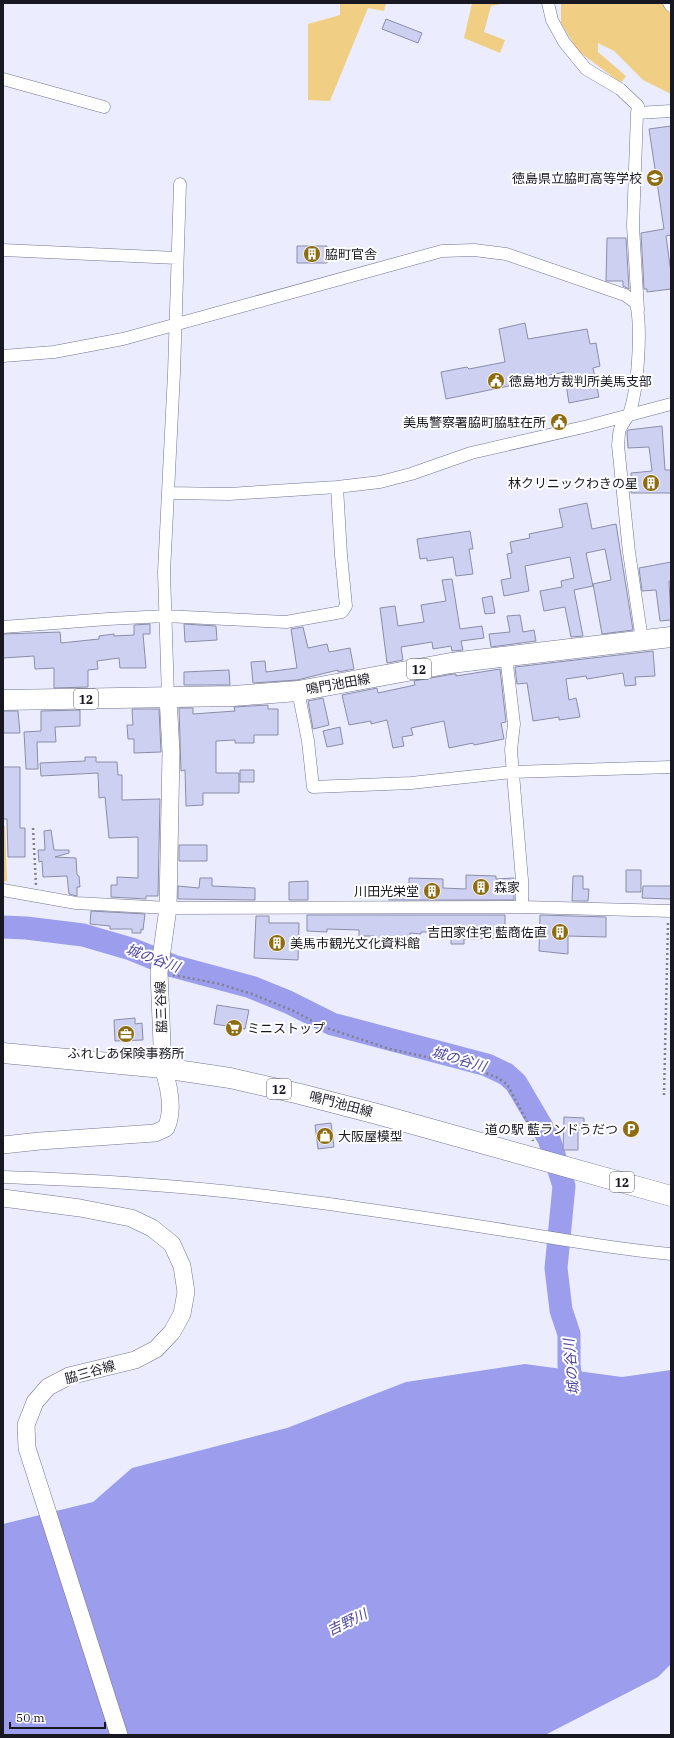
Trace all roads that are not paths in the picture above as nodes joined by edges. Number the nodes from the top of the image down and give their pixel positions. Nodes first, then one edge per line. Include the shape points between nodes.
1 (548, 3) edge
2 (668, 3) edge
3 (671, 6) edge
4 (3, 79) edge
5 (104, 107) dead end
6 (671, 111) edge
7 (637, 113) junction
8 (180, 184) dead end
9 (3, 250) edge
10 (177, 258) junction
11 (638, 311) junction
12 (175, 325) junction
13 (3, 356) edge
14 (671, 404) edge
15 (629, 415) junction
16 (337, 487) junction
17 (168, 493) junction
18 (165, 616) junction
19 (3, 627) edge
20 (671, 638) edge
21 (642, 640) junction
22 (506, 656) junction
23 (298, 691) junction
24 (168, 697) junction
25 (3, 700) edge
26 (671, 767) edge
27 (512, 772) junction
28 (3, 890) edge
29 (522, 907) junction
30 (168, 908) junction
31 (670, 911) edge
32 (3, 1052) edge
33 (163, 1068) junction
34 (3, 1145) edge
35 (3, 1177) edge
36 (671, 1196) edge
37 (3, 1198) edge
38 (671, 1254) edge
39 (119, 1735) edge

1 - 7 street via 552,20 564,42 586,69 620,89 638,106
2 - 3 street
4 - 5 street
6 - 7 street
7 - 11 street via 634,226
8 - 10 street
9 - 10 street
10 - 12 street
11 - 12 street via 636,303 625,296 506,254 474,250 442,251
11 - 15 street via 635,392
12 - 13 street via 123,339 54,352
12 - 17 street
14 - 15 street
15 - 16 street via 470,453 380,482
15 - 21 street via 620,428 618,445 629,552
16 - 17 street via 229,494
16 - 18 street via 346,606 342,612 286,622
17 - 18 street via 164,572
18 - 19 street
18 - 24 street
20 - 21 main road, 鳴門池田線 / 12
21 - 22 main road, 鳴門池田線 / 12
22 - 23 main road, 鳴門池田線 / 12 via 451,663
22 - 27 street via 514,724
23 - 24 main road, 鳴門池田線 / 12
23 - 27 street via 308,741 312,787 411,783
24 - 25 main road, 鳴門池田線 / 12
24 - 30 main road, 脇三谷線 via 171,752
26 - 27 street
27 - 29 street
28 - 30 street via 76,903
29 - 30 street
29 - 31 street
30 - 33 main road, 脇三谷線 via 159,972
32 - 33 main road, 鳴門池田線 / 12
33 - 34 main road, 脇三谷線 via 170,1106 170,1119 166,1128 155,1132
33 - 36 main road, 鳴門池田線 / 12 via 230,1078 300,1094
35 - 38 street via 143,1183 251,1194 627,1250
37 - 39 main road, 脇三谷線 via 131,1218 152,1228 172,1244 182,1266 186,1292 182,1314 172,1332 156,1349 135,1360 69,1376 48,1387 35,1402 26,1425 27,1448

